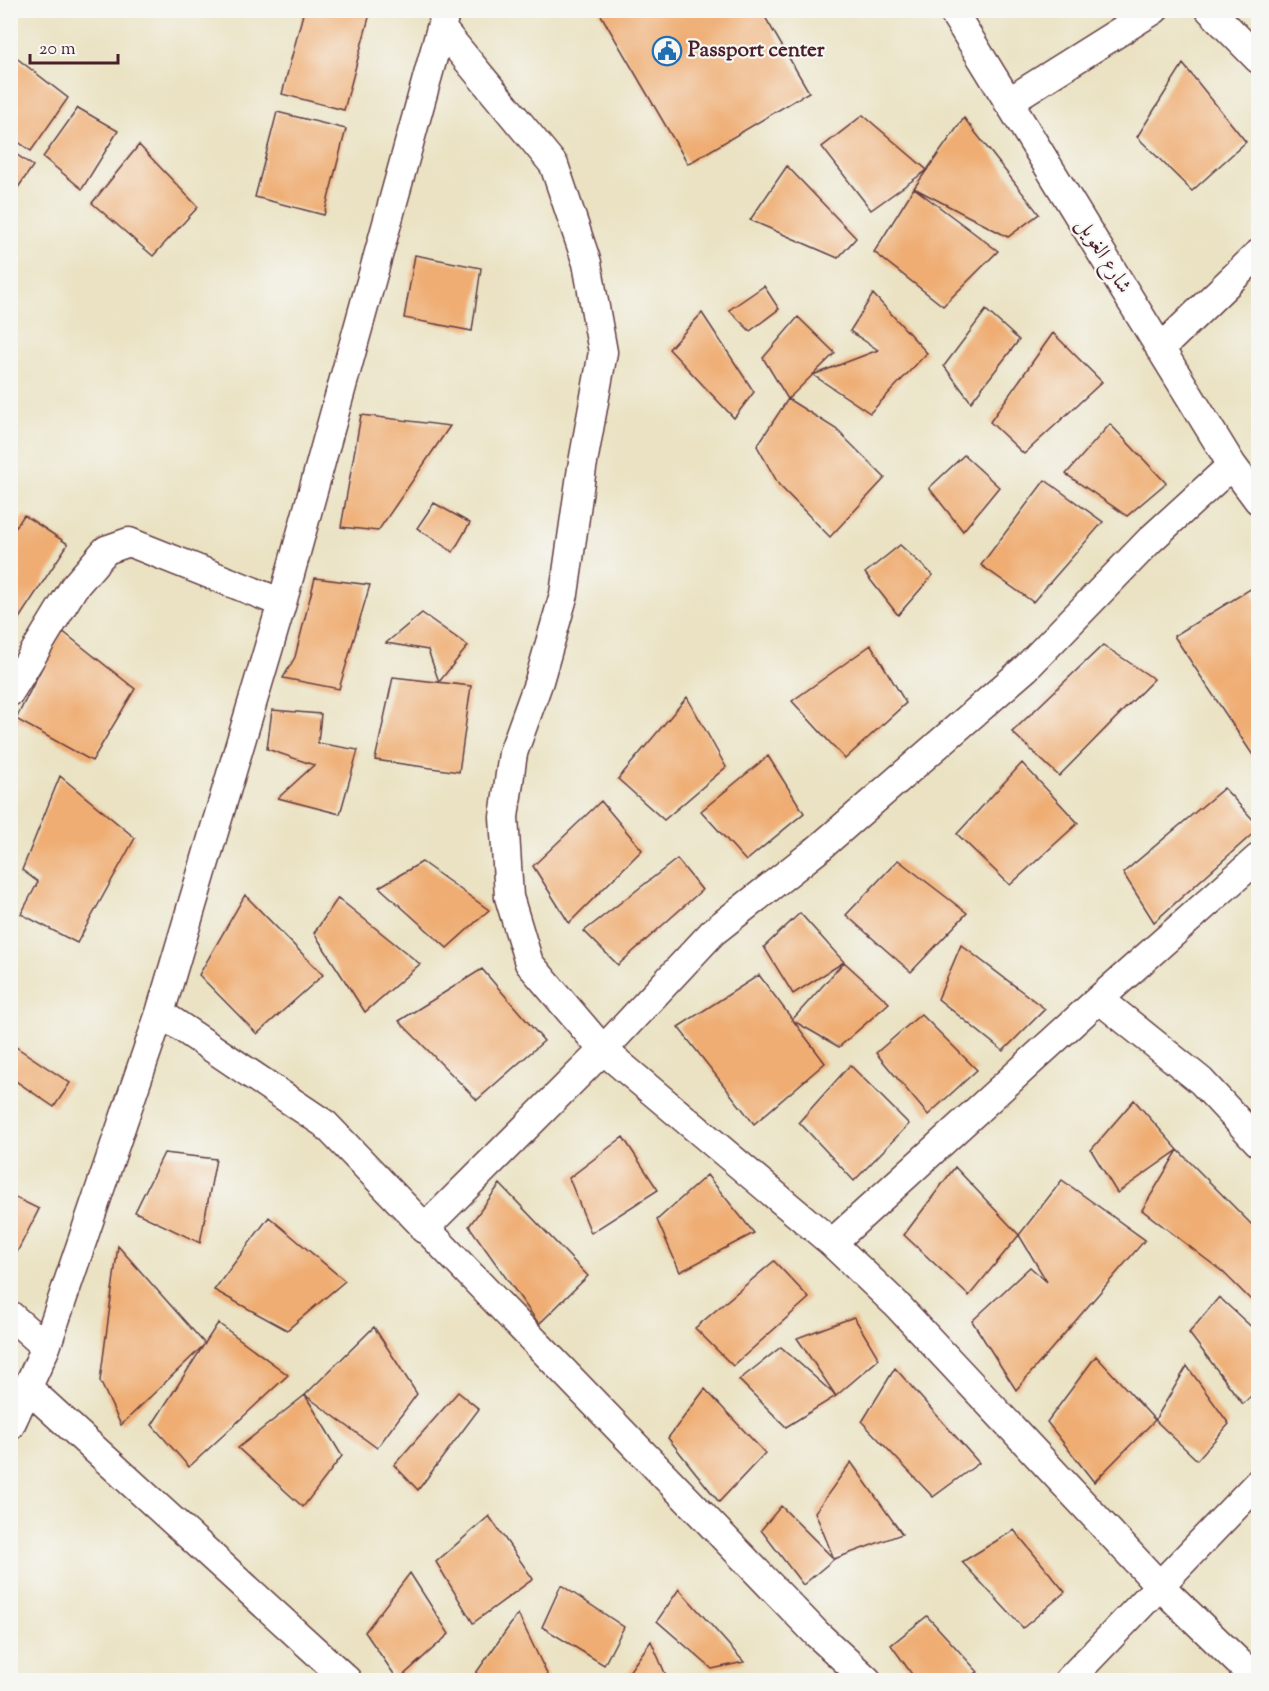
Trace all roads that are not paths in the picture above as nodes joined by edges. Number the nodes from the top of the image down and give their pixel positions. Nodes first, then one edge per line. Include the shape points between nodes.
1 (952, 10) edge
2 (1154, 10) edge
3 (1210, 10) edge
4 (444, 19) edge
5 (1258, 59) edge
6 (1008, 102) junction
7 (1258, 254) edge
8 (1160, 349) junction
9 (1232, 465) junction
10 (1258, 500) edge
11 (282, 603) junction
12 (10, 692) edge
13 (1258, 858) edge
14 (1099, 999) junction
15 (160, 1013) junction
16 (603, 1050) junction
17 (1258, 1142) edge
18 (424, 1229) junction
19 (832, 1243) junction
20 (10, 1316) edge
21 (46, 1347) junction
22 (29, 1389) junction
23 (10, 1426) edge
24 (1258, 1483) edge
25 (1158, 1585) junction
26 (346, 1680) edge
27 (867, 1680) edge
28 (1069, 1680) edge
29 (1257, 1680) edge

1 - 6 street, شارع الغويل
2 - 6 street
3 - 5 street
4 - 11 street
4 - 16 street via 554,165 587,262 603,352 564,594 513,753 504,817 509,897 530,963
6 - 8 street, شارع الغويل
7 - 8 street
8 - 9 street, شارع الغويل
9 - 10 street, شارع الغويل
9 - 16 street via 1150,540 1026,668 817,850 713,932
11 - 12 street via 129,542 106,550 74,587
11 - 15 street
13 - 14 street
14 - 17 street via 1201,1081
14 - 19 street
15 - 18 street via 325,1124
15 - 21 street
16 - 18 street
16 - 19 street
18 - 27 street via 817,1634
19 - 25 street via 896,1304
20 - 21 street
21 - 22 street
22 - 23 street
22 - 26 street
24 - 25 street
25 - 28 street
25 - 29 street

